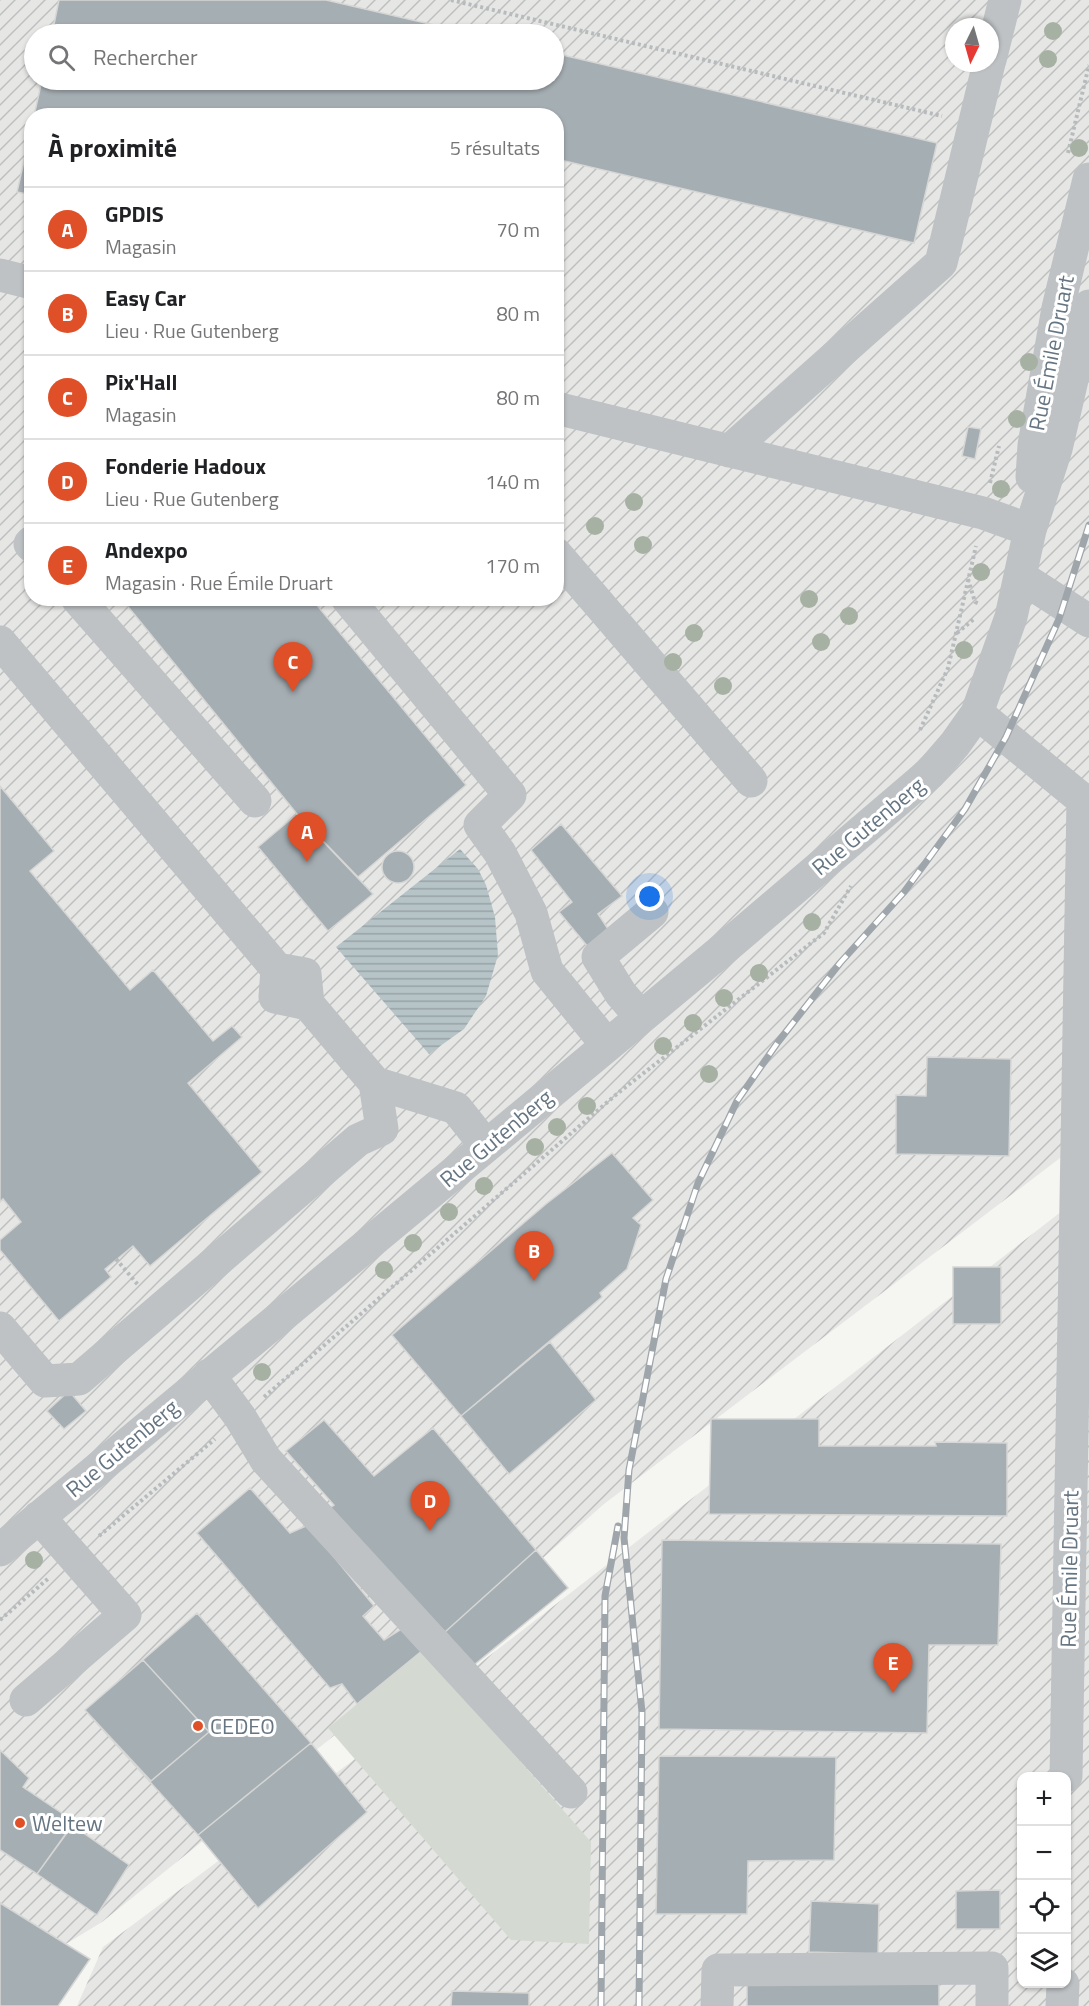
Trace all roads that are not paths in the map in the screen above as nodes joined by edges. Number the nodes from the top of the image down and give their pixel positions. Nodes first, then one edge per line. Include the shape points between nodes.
1 (1005, 0) edge
2 (999, 25) edge
3 (988, 72) edge
4 (1089, 178) edge
5 (0, 275) edge
6 (24, 281) edge
7 (1089, 306) edge
8 (564, 410) edge
9 (729, 451) junction
10 (1030, 530) junction
11 (564, 563) edge
12 (1021, 577) junction
13 (84, 606) edge
14 (353, 606) edge
15 (1089, 621) edge
16 (0, 642) edge
17 (977, 713) junction
18 (751, 781) dead end
19 (1086, 794) edge
20 (255, 801) dead end
21 (652, 912) dead end
22 (641, 1017) junction
23 (608, 1045) junction
24 (375, 1083) junction
25 (486, 1146) junction
26 (0, 1328) edge
27 (1081, 1350) edge
28 (209, 1375) junction
29 (39, 1517) junction
30 (0, 1550) edge
31 (26, 1700) dead end
32 (1066, 1772) edge
33 (571, 1792) dead end
34 (1063, 1988) edge
35 (717, 2006) edge
36 (992, 2006) edge
37 (1062, 2006) edge

1 - 2 street
3 - 9 street via 941,263
4 - 10 street, Rue Émile Druart via 1058,308 1034,445
5 - 6 street
7 - 10 street, Rue Émile Druart via 1056,449
8 - 9 street
9 - 10 street via 983,513
10 - 12 street, Rue Émile Druart
11 - 18 street
12 - 15 street
12 - 17 street, Rue Émile Druart
13 - 20 street
14 - 23 street via 510,795 480,825 500,853 531,913 547,971
16 - 24 street via 277,969 275,998 308,1004
17 - 19 street
17 - 22 street, Rue Gutenberg via 930,773
19 - 27 street, Rue Émile Druart via 1077,1145
21 - 22 street via 598,957
22 - 23 street, Rue Gutenberg
23 - 25 street, Rue Gutenberg
24 - 25 street via 456,1108
24 - 26 street via 382,1129 358,1140 79,1379 45,1381
25 - 28 street, Rue Gutenberg
27 - 32 street, Rue Émile Druart
28 - 29 street, Rue Gutenberg
28 - 33 street via 266,1460
29 - 30 street, Rue Gutenberg
29 - 31 street via 125,1615
34 - 37 street
35 - 36 street via 718,1970 992,1968

